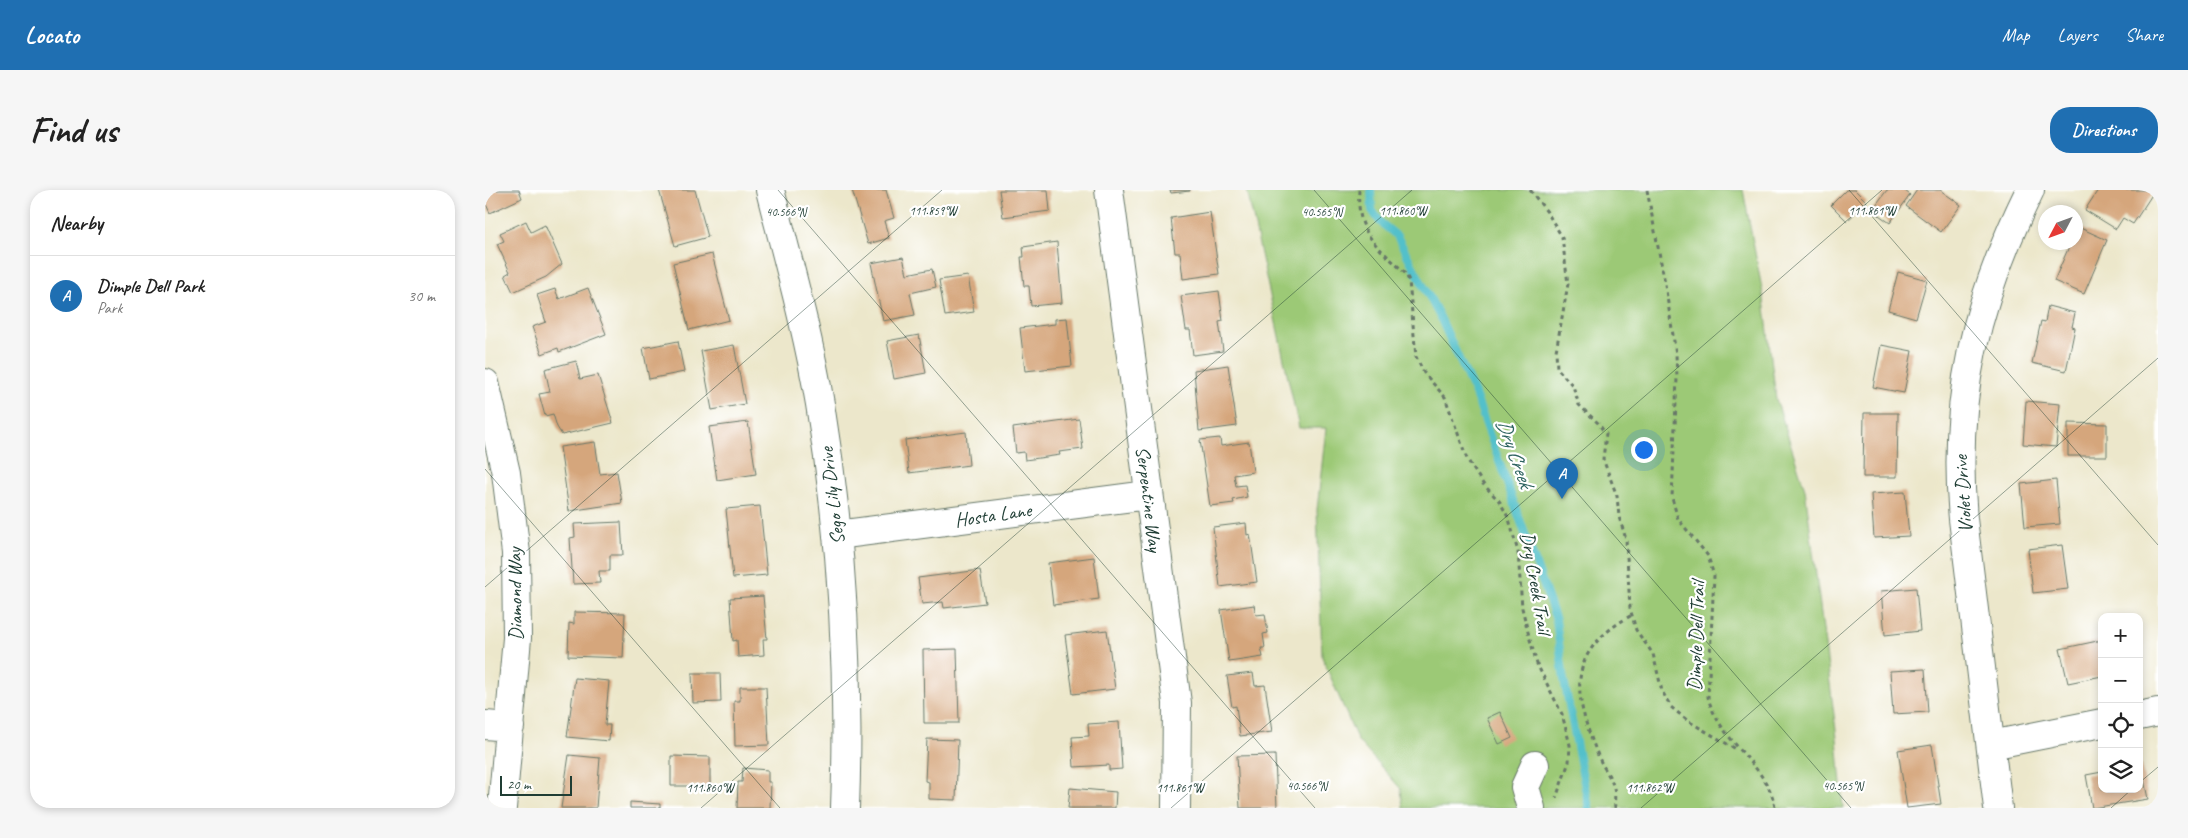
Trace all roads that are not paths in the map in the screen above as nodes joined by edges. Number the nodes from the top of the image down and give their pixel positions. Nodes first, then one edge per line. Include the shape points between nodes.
1 (770, 190) edge
2 (1109, 190) edge
3 (2030, 190) edge
4 (485, 383) edge
5 (1148, 495) junction
6 (837, 536) junction
7 (2158, 712) edge
8 (2143, 715) edge
9 (2098, 725) edge
10 (497, 726) edge
11 (1991, 745) junction
12 (1535, 765) dead end
13 (1543, 805) edge
14 (502, 808) edge
15 (845, 808) edge
16 (1176, 808) edge
17 (1998, 808) edge

1 - 6 street, Sego Lily Drive via 820,404
2 - 5 street, Serpentine Way
3 - 11 street, Violet Drive via 1988,288 1973,341 1959,435 1963,518
4 - 10 street, Diamond Way via 506,473 515,553 517,638
5 - 6 street, Hosta Lane
5 - 16 street, Serpentine Way via 1177,703
6 - 15 street, Sego Lily Drive via 845,654
7 - 8 street
9 - 11 street
10 - 14 street, Diamond Way
11 - 17 street, Violet Drive
12 - 13 street via 1525,787

